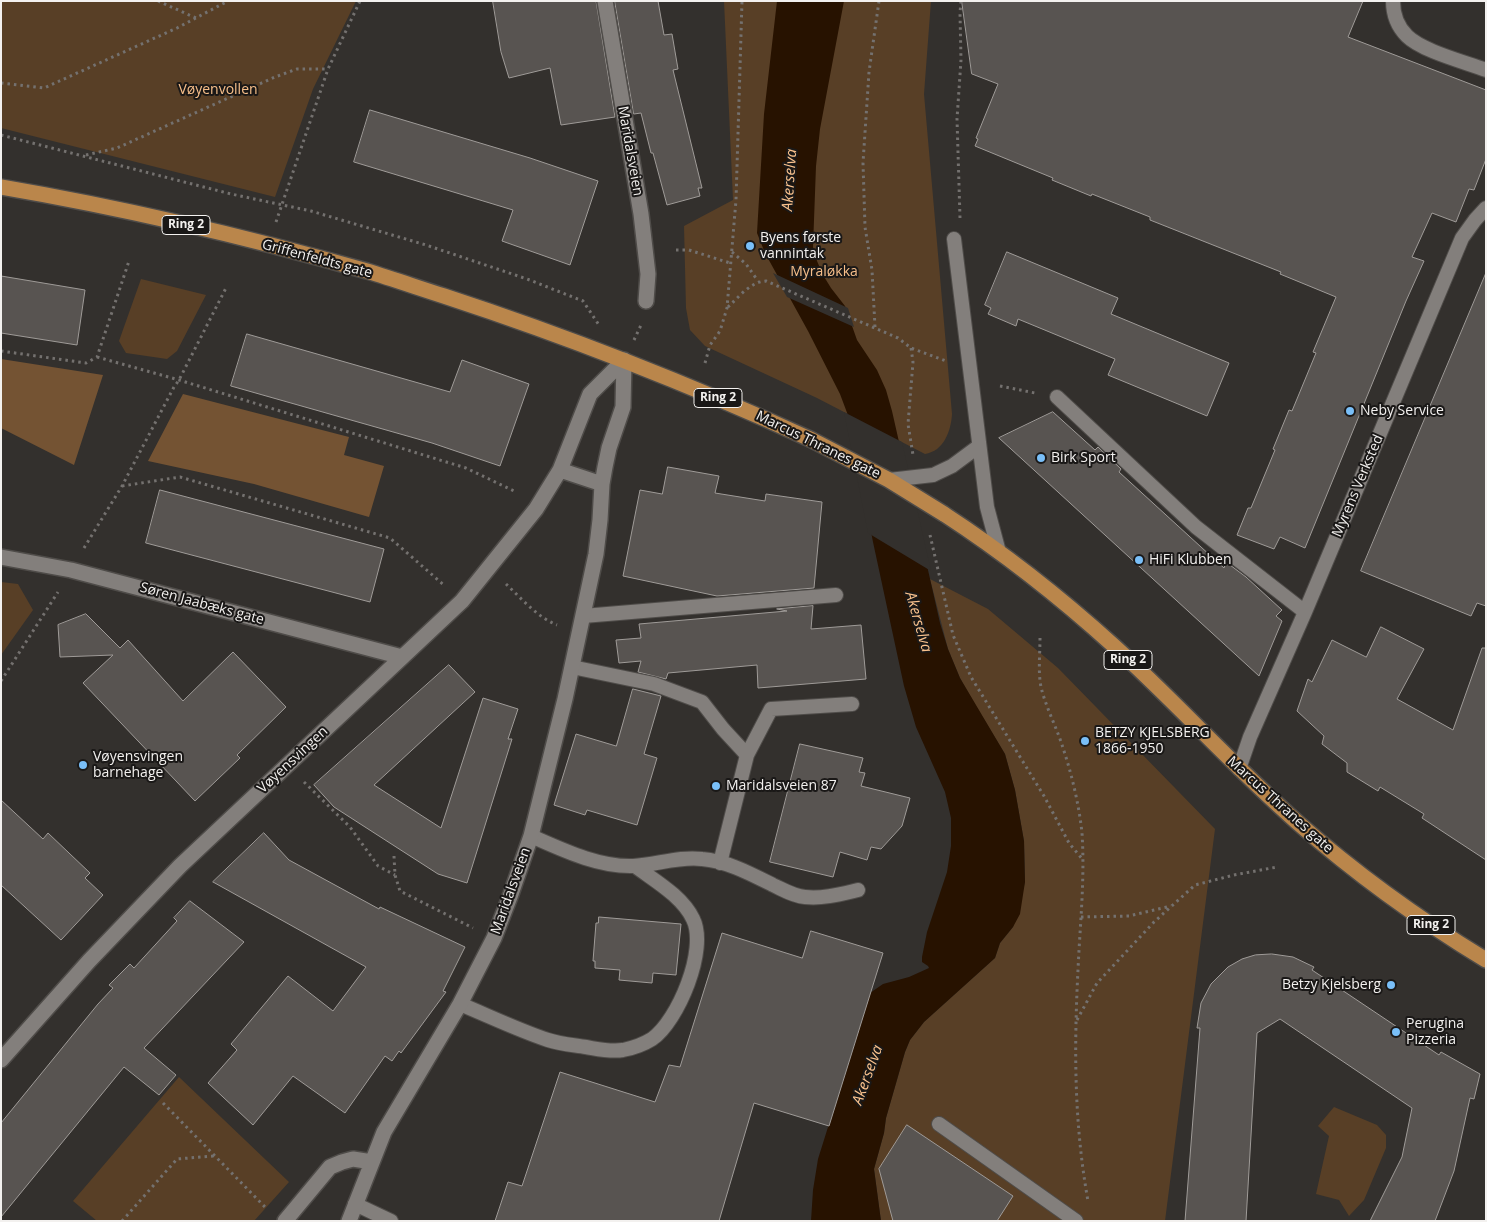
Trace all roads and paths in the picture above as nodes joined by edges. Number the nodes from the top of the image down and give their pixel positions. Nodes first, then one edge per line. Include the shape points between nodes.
1 (158, 1) edge
2 (228, 1) edge
3 (360, 1) edge
4 (605, 1) edge
5 (742, 1) edge
6 (879, 1) edge
7 (962, 1) edge
8 (1392, 1) edge
9 (196, 18) junction
10 (328, 69) junction
11 (1486, 70) edge
12 (1, 83) edge
13 (1, 135) edge
14 (83, 156) junction
15 (1, 187) edge
16 (282, 205) junction
17 (1486, 208) edge
18 (954, 239) joint
19 (267, 245) junction
20 (676, 250) dead end
21 (732, 251) junction
22 (129, 261) dead end
23 (730, 263) junction
24 (758, 281) junction
25 (226, 286) dead end
26 (583, 301) dead end
27 (646, 301) joint
28 (727, 308) junction
29 (874, 327) junction
30 (911, 348) junction
31 (1, 351) edge
32 (97, 357) junction
33 (624, 360) junction
34 (705, 363) dead end
35 (952, 363) dead end
36 (180, 380) junction
37 (1000, 386) dead end
38 (1058, 397) joint
39 (979, 446) junction
40 (914, 456) dead end
41 (560, 470) junction
42 (889, 480) junction
43 (602, 484) junction
44 (122, 486) junction
45 (514, 491) dead end
46 (930, 532) dead end
47 (82, 551) dead end
48 (999, 552) junction
49 (1, 557) edge
50 (61, 587) dead end
51 (836, 595) dead end
52 (462, 601) junction
53 (524, 601) dead end
54 (1305, 612) junction
55 (583, 616) junction
56 (579, 634) junction
57 (1040, 638) dead end
58 (402, 656) junction
59 (572, 667) junction
60 (1, 681) edge
61 (852, 704) dead end
62 (747, 755) junction
63 (287, 766) junction
64 (1239, 769) junction
65 (531, 836) junction
66 (394, 856) dead end
67 (1083, 861) junction
68 (720, 863) junction
69 (635, 866) junction
70 (1277, 867) dead end
71 (395, 875) junction
72 (858, 890) dead end
73 (1172, 906) junction
74 (1081, 917) junction
75 (494, 938) junction
76 (1486, 960) edge
77 (460, 1004) junction
78 (1076, 1021) junction
79 (1, 1060) edge
80 (163, 1103) dead end
81 (939, 1124) dead end
82 (214, 1156) junction
83 (372, 1162) junction
84 (1088, 1202) dead end
85 (355, 1204) junction
86 (269, 1212) dead end
87 (122, 1221) edge
88 (285, 1221) edge
89 (349, 1221) edge
90 (391, 1221) edge
91 (1076, 1221) edge

1 - 9 path
2 - 9 path
3 - 10 path
4 - 27 street, Maridalsveien via 641,214 648,274
5 - 21 path
6 - 29 path via 869,72 863,163
7 - 18 path via 957,119 961,228
8 - 11 lane via 1393,12 1407,36 1421,46
9 - 12 path via 44,88
10 - 14 path via 297,69 117,148
10 - 16 path
13 - 14 path
14 - 16 path
15 - 19 main road, Griffenfeldts gate / Ring 2 via 98,205
16 - 19 path
16 - 26 path via 426,245
17 - 54 lane, Myrens Verksted via 1462,238
18 - 39 lane
19 - 33 main road, Griffenfeldts gate / Ring 2 via 482,308
20 - 23 path via 689,250
21 - 23 path
21 - 24 path
22 - 32 path
23 - 28 path
24 - 28 path
24 - 29 path via 768,281
25 - 36 path
27 - 33 path via 640,327
28 - 34 path
29 - 30 path
30 - 35 path
30 - 40 path via 913,362 908,424
31 - 32 path via 86,363
32 - 36 path
33 - 41 street via 590,394
33 - 42 main road, Marcus Thranes gate / Ring 2, bridge via 810,439
33 - 43 street, Maridalsveien via 623,406 609,448
36 - 44 path
36 - 45 path via 466,468
37 - 38 path
38 - 54 lane via 1196,527
39 - 42 lane, bridge via 952,466 933,475
39 - 48 lane via 987,507
41 - 43 street
41 - 52 street, Vøyensvingen via 536,510
42 - 48 main road, Marcus Thranes gate / Ring 2, bridge
43 - 55 street, Maridalsveien via 596,554
44 - 47 path
44 - 52 path via 180,477 390,538
46 - 67 path via 946,608 968,671 1069,843
48 - 64 main road, Marcus Thranes gate / Ring 2 via 1114,646
49 - 58 street, Søren Jaabæks gate via 71,570
50 - 60 path
51 - 55 lane
52 - 58 street, Vøyensvingen
53 - 56 path via 548,622
54 - 64 lane, Myrens Verksted
55 - 56 street, Maridalsveien
56 - 59 street, Maridalsveien
57 - 67 path via 1041,687 1075,792
58 - 63 street, Vøyensvingen
59 - 62 lane via 654,684 702,702
59 - 65 street, Maridalsveien
61 - 62 lane via 771,709
62 - 68 lane
63 - 71 path via 350,827 378,866
63 - 79 street, Vøyensvingen via 180,866
64 - 76 main road, Marcus Thranes gate / Ring 2 via 1335,854 1407,908
65 - 69 lane via 570,853 617,866
65 - 75 street, Maridalsveien
66 - 71 path
67 - 74 path
68 - 69 lane via 701,858
68 - 72 lane via 806,898
69 - 77 lane via 688,910 697,936 689,980 665,1026 652,1039 624,1050 607,1051 550,1041
70 - 73 path via 1195,885
71 - 75 path via 400,891
73 - 74 path via 1128,916
73 - 78 path via 1097,983
74 - 78 path
75 - 77 street, Maridalsveien
77 - 83 street, Maridalsveien via 384,1132
78 - 84 path via 1078,1137
80 - 82 path
81 - 91 lane
82 - 86 path
82 - 87 path via 177,1159
83 - 85 street, Maridalsveien
83 - 88 street via 353,1159 330,1167
85 - 89 street, Maridalsveien
85 - 90 lane

